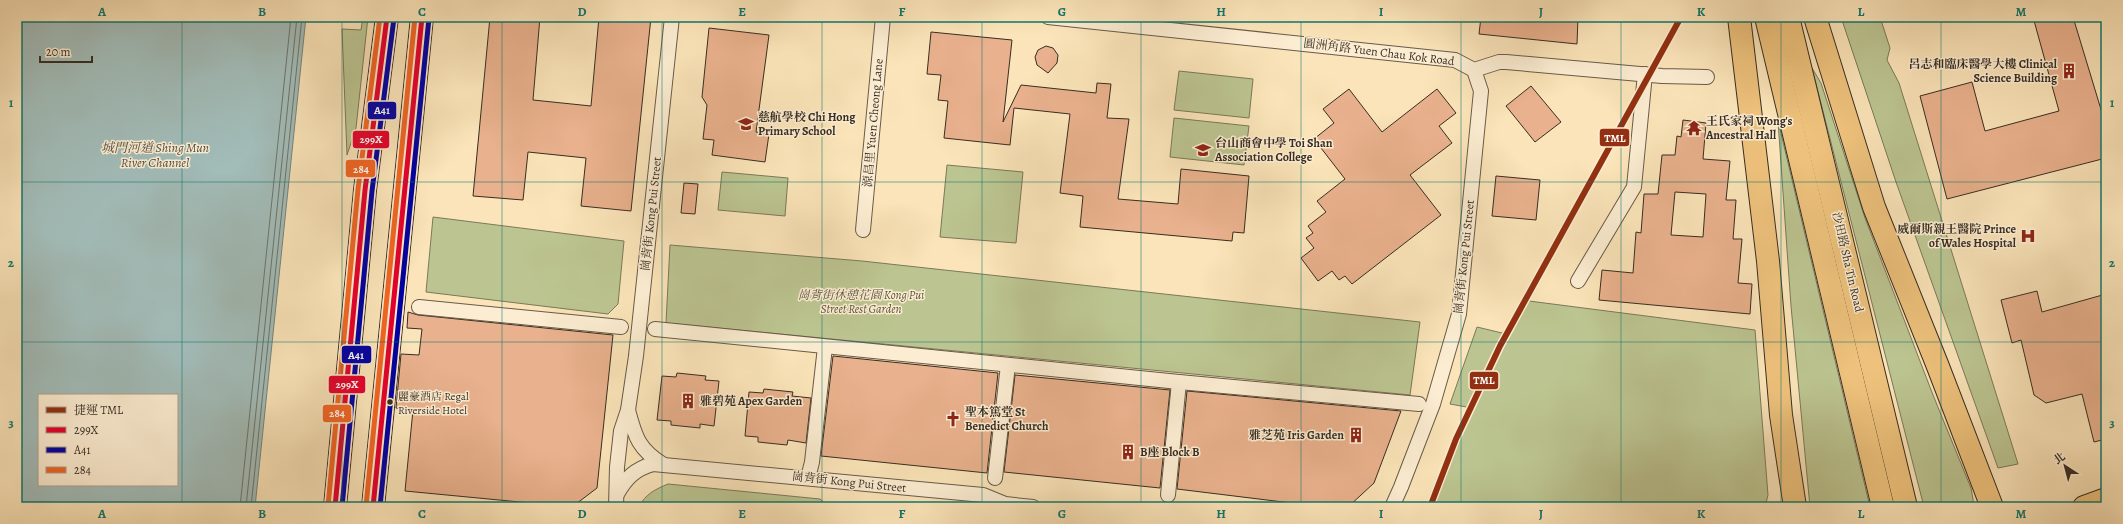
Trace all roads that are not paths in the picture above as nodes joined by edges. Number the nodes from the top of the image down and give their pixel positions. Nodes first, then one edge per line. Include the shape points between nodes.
1 (387, 17) edge
2 (422, 17) edge
3 (672, 17) edge
4 (883, 17) edge
5 (1048, 17) edge
6 (1739, 17) edge
7 (1766, 17) edge
8 (1788, 17) edge
9 (1816, 17) edge
10 (1474, 70) junction
11 (1645, 74) junction
12 (1708, 77) dead end
13 (863, 230) dead end
14 (1578, 281) dead end
15 (419, 307) dead end
16 (621, 327) dead end
17 (655, 329) dead end
18 (825, 348) junction
19 (1008, 365) junction
20 (1179, 382) junction
21 (1419, 404) dead end
22 (628, 410) junction
23 (1785, 448) junction
24 (664, 465) junction
25 (808, 478) junction
26 (996, 478) dead end
27 (1168, 495) dead end
28 (2106, 499) edge
29 (616, 501) edge
30 (1906, 504) edge
31 (1001, 505) edge
32 (335, 507) edge
33 (373, 507) edge
34 (1033, 507) edge
35 (1392, 507) edge
36 (1778, 507) edge
37 (1795, 507) edge
38 (1883, 507) edge
39 (1992, 507) edge
40 (2084, 507) edge

1 - 32 main road via 365,190
2 - 33 main road
3 - 22 street, 崗背街 Kong Pui Street
4 - 13 street, 源昌里 Yuen Cheong Lane
5 - 10 street, 圓洲角路 Yuen Chau Kok Road via 1455,60
6 - 23 main road via 1768,261
7 - 38 main road, 沙田路 Sha Tin Road
8 - 30 main road, 沙田路 Sha Tin Road
9 - 39 main road via 1874,207 1938,364
10 - 11 street via 1506,62
10 - 35 street, 崗背街 Kong Pui Street via 1482,91 1459,314 1432,404
11 - 12 street
11 - 14 street via 1634,187
15 - 16 street
17 - 18 street
18 - 19 street
18 - 25 street
19 - 20 street
19 - 26 street
20 - 21 street
20 - 27 street
22 - 24 street, 崗背街 Kong Pui Street via 640,446
22 - 29 street, 崗背街 Kong Pui Street via 621,430
23 - 36 main road
23 - 37 main road
24 - 25 street, 崗背街 Kong Pui Street
24 - 29 street, 崗背街 Kong Pui Street via 653,464 635,471 624,482
25 - 31 street, 崗背街 Kong Pui Street via 983,495
28 - 40 main road
31 - 34 street, 崗背街 Kong Pui Street

